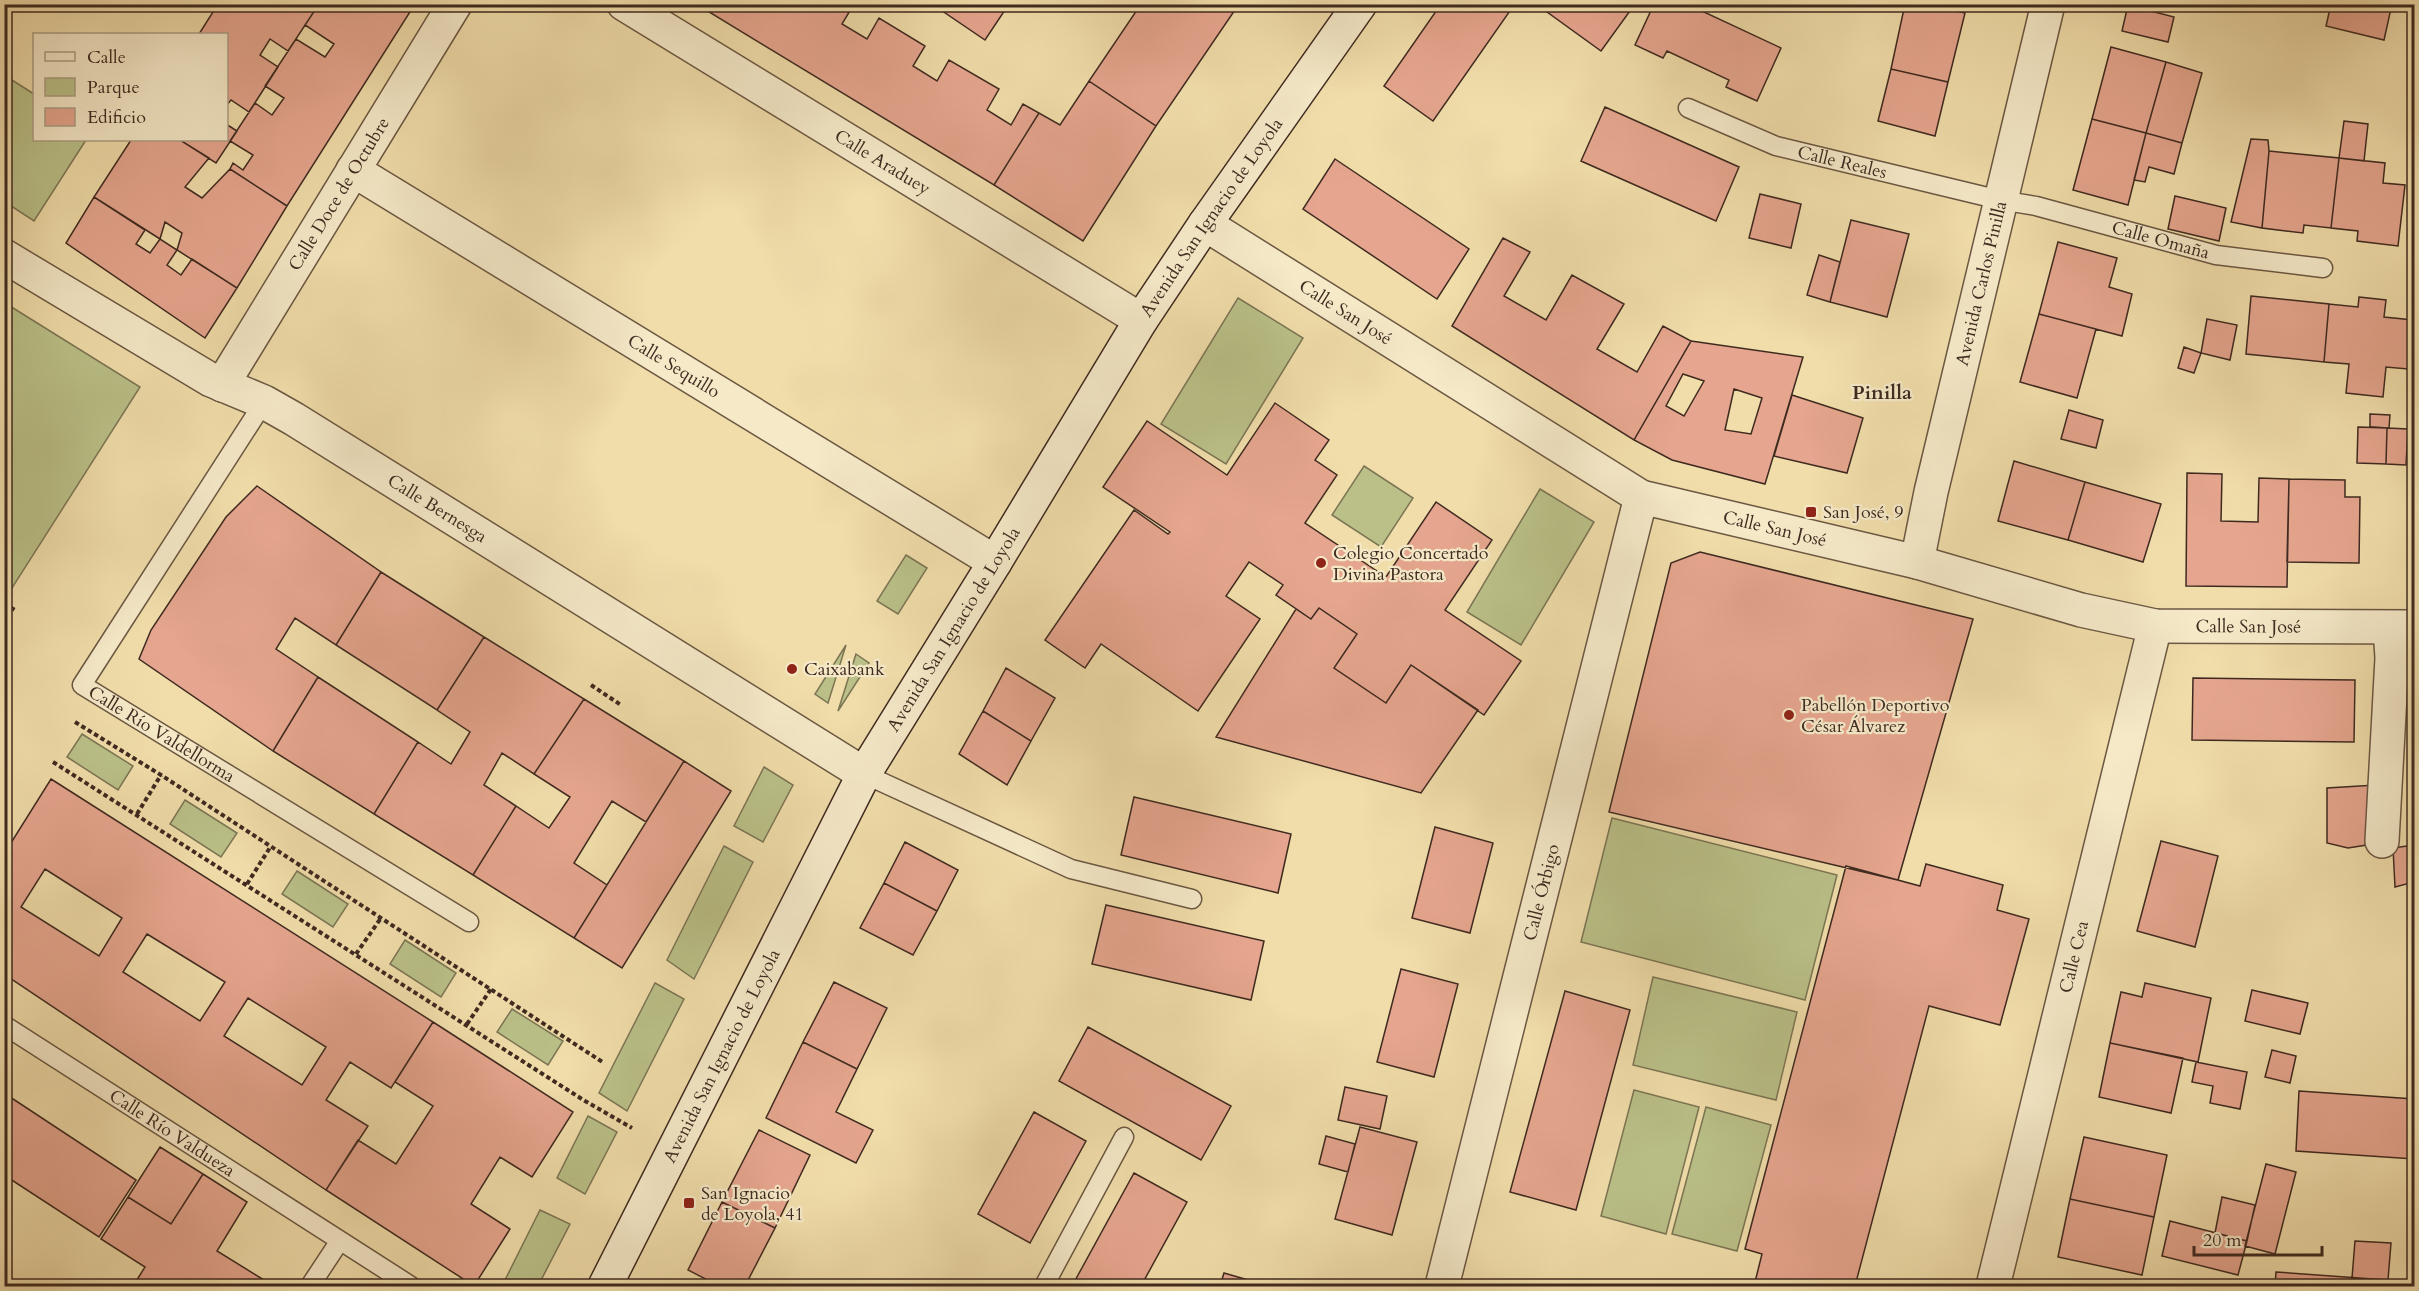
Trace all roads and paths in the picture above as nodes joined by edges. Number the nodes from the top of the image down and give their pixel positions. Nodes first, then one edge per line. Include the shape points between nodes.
1 (455, 4) edge
2 (624, 4) edge
3 (1360, 4) edge
4 (2048, 4) edge
5 (1688, 108) dead end
6 (353, 170) junction
7 (2000, 200) junction
8 (1205, 224) junction
9 (4, 255) edge
10 (2323, 268) dead end
11 (1141, 320) junction
12 (222, 385) junction
13 (264, 402) junction
14 (1641, 497) junction
15 (995, 562) junction
16 (1917, 562) junction
17 (4, 604) edge
18 (15, 610) dead end
19 (2156, 626) junction
20 (2402, 627) edge
21 (591, 685) dead end
22 (621, 705) dead end
23 (75, 722) dead end
24 (53, 762) dead end
25 (864, 774) junction
26 (161, 776) junction
27 (137, 814) junction
28 (2382, 841) dead end
29 (271, 846) junction
30 (247, 884) junction
31 (1192, 899) dead end
32 (381, 918) junction
33 (469, 922) dead end
34 (356, 954) junction
35 (491, 989) junction
36 (467, 1024) junction
37 (4, 1025) edge
38 (604, 1063) dead end
39 (633, 1128) dead end
40 (1124, 1137) dead end
41 (339, 1242) junction
42 (607, 1286) edge
43 (310, 1287) edge
44 (411, 1287) edge
45 (1044, 1287) edge
46 (1442, 1287) edge
47 (1993, 1287) edge

1 - 6 street, Calle Doce de Octubre
2 - 11 street, Calle Araduey
3 - 8 street, Avenida San Ignacio de Loyola
4 - 7 street, Avenida Carlos Pinilla
5 - 7 lane, Calle Reales via 1776,146
6 - 12 street, Calle Doce de Octubre
6 - 15 street, Calle Sequillo
7 - 10 lane, Calle Omaña via 2036,206 2216,255
7 - 16 street, Avenida Carlos Pinilla
8 - 11 street, Avenida San Ignacio de Loyola
8 - 14 street, Calle San José
9 - 12 street, Calle Bernesga
11 - 15 street, Avenida San Ignacio de Loyola
12 - 13 street, Calle Bernesga
13 - 25 street, Calle Bernesga
13 - 33 lane, Calle Río Valdellorma via 82,685
14 - 16 street, Calle San José
14 - 46 street, Calle Órbigo
15 - 25 street, Avenida San Ignacio de Loyola
16 - 19 street, Calle San José via 2081,610
17 - 18 path
19 - 20 street, Calle San José
19 - 47 street, Calle Cea
20 - 28 street via 2392,658
21 - 22 path
23 - 26 path
24 - 27 path
25 - 31 lane via 1071,869
25 - 42 street, Avenida San Ignacio de Loyola
26 - 27 path
26 - 29 path
27 - 30 path
29 - 30 path
29 - 32 path
30 - 34 path
32 - 34 path
32 - 35 path
34 - 36 path
35 - 36 path
35 - 38 path
36 - 39 path
37 - 41 lane, Calle Río Valdueza
40 - 45 lane
41 - 43 lane
41 - 44 lane, Calle Río Valdueza

